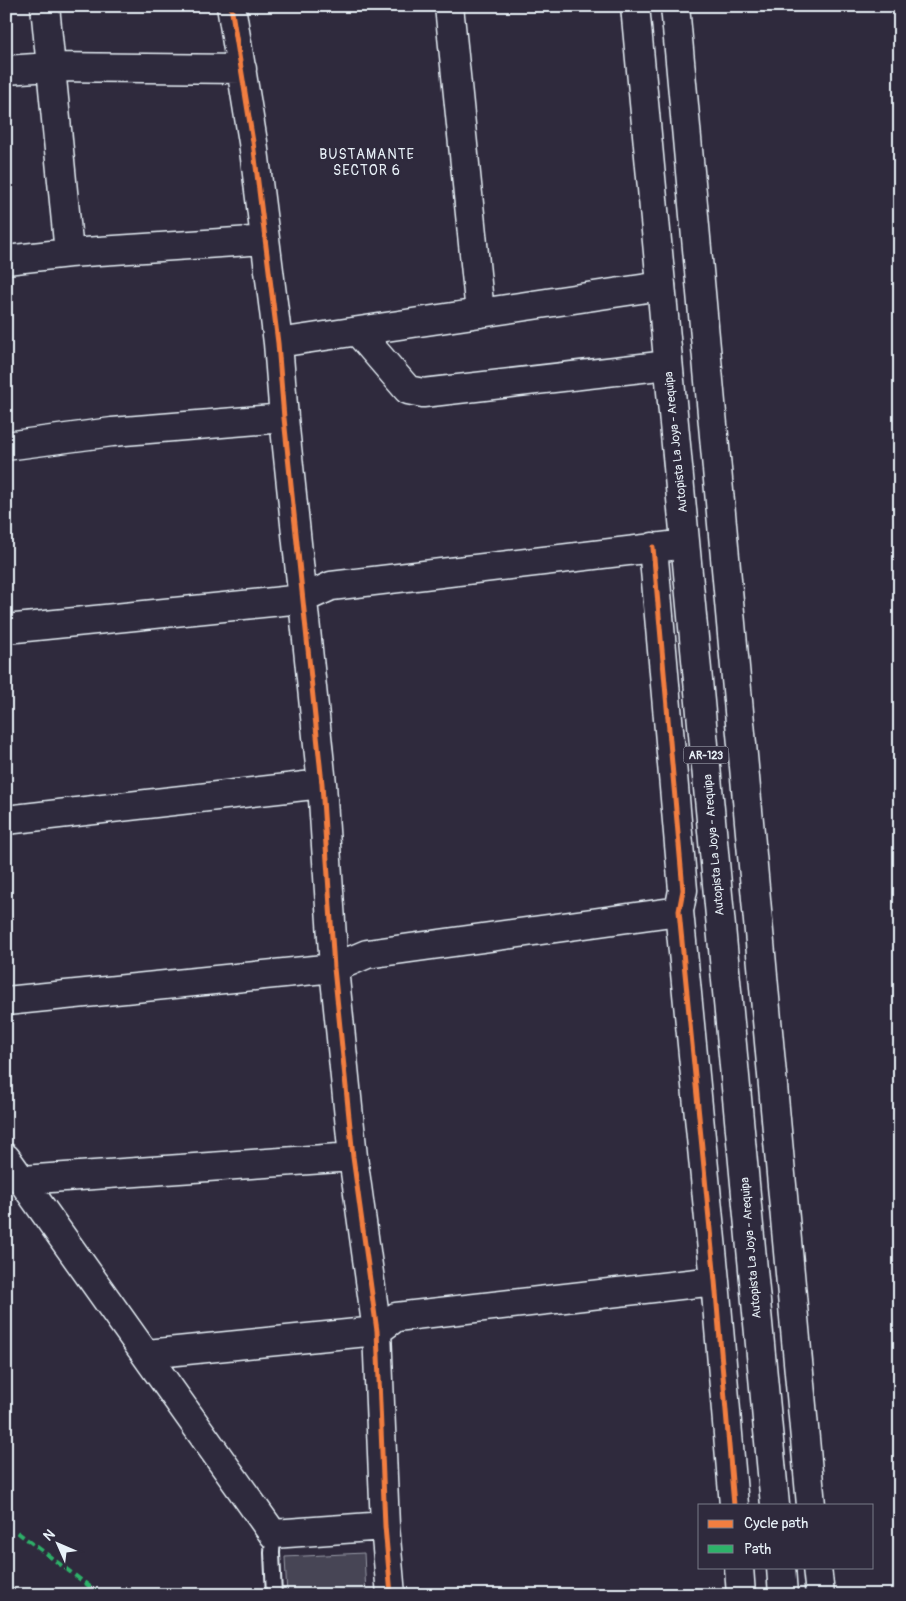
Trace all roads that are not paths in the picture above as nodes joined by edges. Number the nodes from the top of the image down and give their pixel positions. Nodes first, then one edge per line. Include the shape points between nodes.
1 (45, 6) edge
2 (232, 6) edge
3 (449, 6) edge
4 (635, 6) edge
5 (675, 6) edge
6 (50, 67) junction
7 (242, 68) junction
8 (6, 70) edge
9 (265, 240) junction
10 (69, 253) junction
11 (6, 260) edge
12 (661, 286) junction
13 (480, 313) junction
14 (358, 332) junction
15 (278, 343) junction
16 (668, 365) junction
17 (284, 418) junction
18 (6, 446) edge
19 (686, 544) junction
20 (652, 547) junction
21 (302, 598) junction
22 (6, 629) edge
23 (322, 784) junction
24 (6, 820) edge
25 (718, 883) junction
26 (681, 901) junction
27 (334, 968) junction
28 (6, 1001) edge
29 (353, 1157) junction
30 (6, 1158) edge
31 (22, 1180) junction
32 (715, 1281) junction
33 (377, 1331) junction
34 (147, 1354) junction
35 (734, 1504) edge
36 (775, 1504) edge
37 (811, 1504) edge
38 (385, 1526) junction
39 (273, 1534) junction
40 (739, 1568) edge
41 (781, 1568) edge
42 (817, 1568) edge
43 (274, 1595) edge
44 (391, 1595) edge
45 (741, 1595) edge
46 (783, 1595) edge
47 (820, 1595) edge

1 - 6 street
2 - 7 street
3 - 13 street
4 - 12 street, Autopista La Joya - Arequipa / AR-123
5 - 37 street, AR-123
6 - 7 street
6 - 8 street
6 - 10 street
7 - 9 street
9 - 10 street
9 - 15 street
10 - 11 street
12 - 13 street
12 - 16 street, Autopista La Joya - Arequipa / AR-123
13 - 14 street
14 - 15 street
14 - 16 street via 408,390 423,393
15 - 17 street
16 - 19 street, Autopista La Joya - Arequipa / AR-123
17 - 18 street via 112,432
17 - 21 street
19 - 20 street
19 - 25 street, Autopista La Joya - Arequipa / AR-123
20 - 21 street via 331,586
20 - 26 street
21 - 22 street
21 - 23 street
23 - 24 street
23 - 27 street
25 - 26 street
25 - 36 street, Autopista La Joya - Arequipa / AR-123
26 - 27 street via 367,954
26 - 32 street
27 - 28 street
27 - 29 street
29 - 31 street
29 - 33 street
30 - 31 street
31 - 34 street
32 - 33 street via 396,1317
32 - 35 street
33 - 34 street
33 - 38 street
34 - 39 street
38 - 39 street
38 - 44 street
39 - 43 lane
40 - 45 street
41 - 46 street
42 - 47 street

